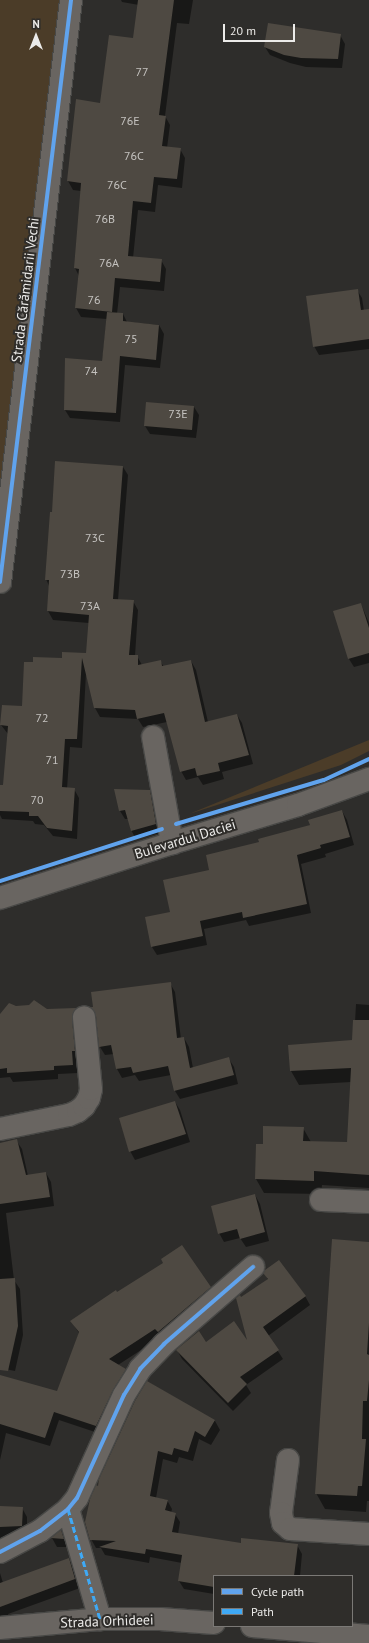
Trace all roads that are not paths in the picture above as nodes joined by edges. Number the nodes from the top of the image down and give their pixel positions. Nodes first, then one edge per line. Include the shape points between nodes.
1 (71, 0) edge
2 (0, 582) edge
3 (153, 737) dead end
4 (369, 779) edge
5 (172, 843) junction
6 (0, 898) edge
7 (84, 1017) dead end
8 (0, 1129) edge
9 (321, 1200) dead end
10 (369, 1202) edge
11 (253, 1267) dead end
12 (288, 1460) dead end
13 (68, 1509) junction
14 (369, 1534) edge
15 (0, 1552) edge
16 (100, 1619) junction
17 (213, 1623) edge
18 (246, 1627) edge
19 (264, 1627) edge
20 (0, 1628) edge
21 (369, 1636) edge
22 (246, 1643) edge

1 - 2 street, Strada Cărămidarii Vechi
3 - 5 street
4 - 5 street, Bulevardul Daciei via 298,805
5 - 6 street, Bulevardul Daciei
7 - 8 street via 91,1089 84,1106 69,1115
9 - 10 street
11 - 13 street via 164,1344 140,1369 124,1396 77,1498
12 - 14 street via 281,1513 283,1523 290,1529
13 - 15 street via 40,1531
13 - 16 street
16 - 17 street, Strada Orhideei
16 - 20 street, Strada Orhideei
18 - 22 street
19 - 21 street

